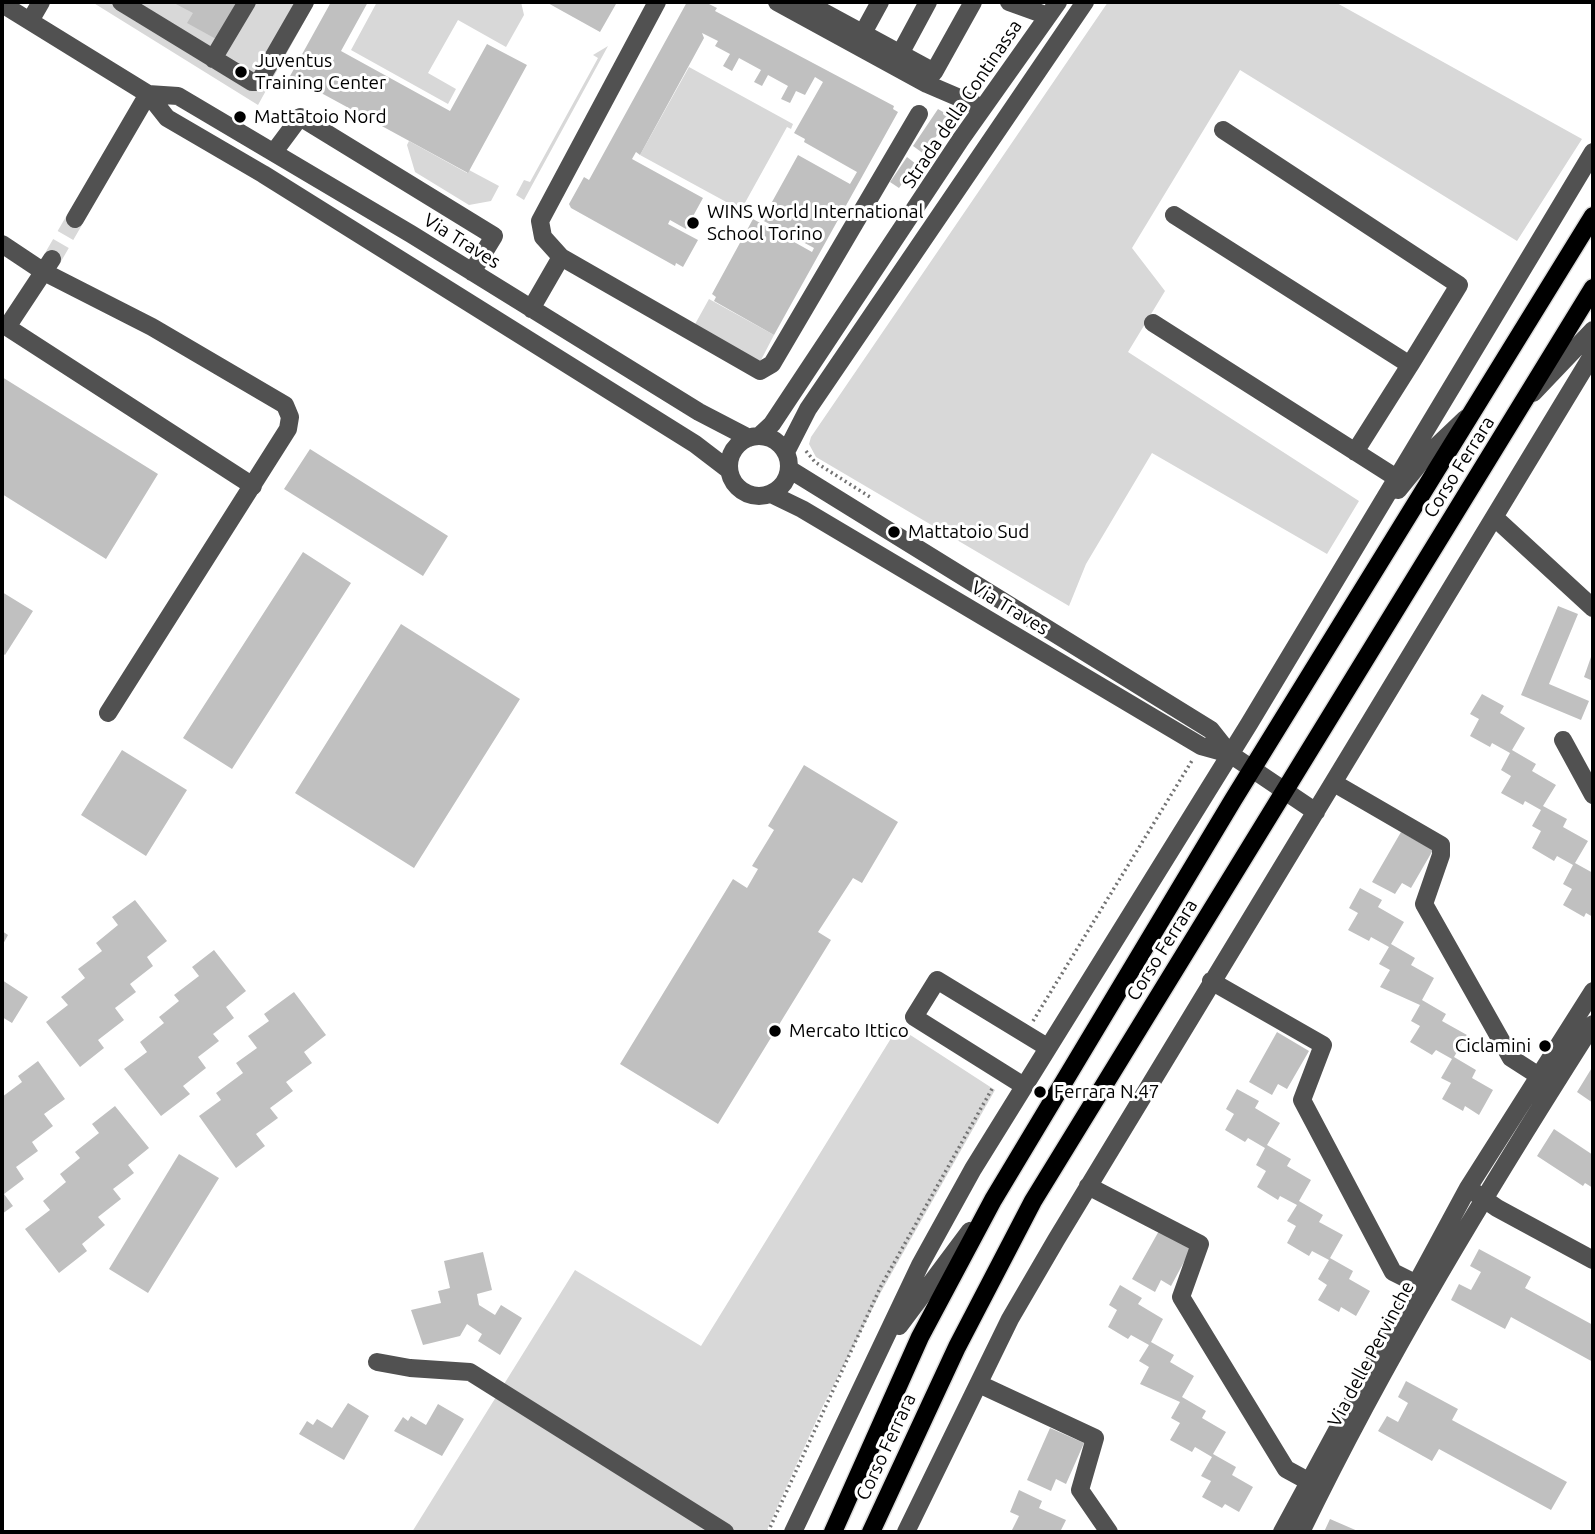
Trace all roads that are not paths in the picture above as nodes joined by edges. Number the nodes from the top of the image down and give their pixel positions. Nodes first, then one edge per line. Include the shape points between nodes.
1 (41, 2) edge
2 (121, 2) edge
3 (247, 2) edge
4 (305, 2) edge
5 (657, 2) edge
6 (777, 2) edge
7 (805, 2) edge
8 (880, 2) edge
9 (928, 2) edge
10 (973, 2) edge
11 (1009, 2) edge
12 (1085, 2) edge
13 (2, 4) edge
14 (829, 8) edge
15 (1053, 9) edge
16 (30, 21) junction
17 (863, 33) junction
18 (900, 54) junction
19 (213, 59) junction
20 (148, 94) junction
21 (983, 108) junction
22 (919, 114) dead end
23 (1223, 130) dead end
24 (274, 152) junction
25 (1593, 152) edge
26 (1174, 215) dead end
27 (1593, 216) edge
28 (75, 219) tunnel mouth
29 (2, 244) edge
30 (561, 257) junction
31 (48, 265) junction
32 (472, 272) junction
33 (1593, 288) edge
34 (531, 309) junction
35 (1153, 323) dead end
36 (5, 326) edge
37 (1593, 330) edge
38 (1593, 354) edge
39 (1410, 365) junction
40 (1521, 406) junction
41 (1475, 409) junction
42 (754, 437) junction
43 (1355, 452) junction
44 (788, 461) junction
45 (729, 470) junction
46 (1395, 477) junction
47 (253, 486) junction
48 (771, 494) junction
49 (1494, 517) junction
50 (1371, 518) junction
51 (1593, 608) edge
52 (108, 713) dead end
53 (1563, 740) dead end
54 (1230, 754) junction
55 (1254, 769) junction
56 (1334, 783) junction
57 (1284, 791) junction
58 (1593, 795) edge
59 (1316, 812) junction
60 (1211, 981) junction
61 (1593, 991) edge
62 (1593, 1024) edge
63 (1047, 1047) junction
64 (1539, 1076) junction
65 (1024, 1086) junction
66 (1088, 1186) junction
67 (1475, 1193) junction
68 (993, 1200) junction
69 (1593, 1260) edge
70 (1415, 1283) junction
71 (875, 1357) junction
72 (377, 1362) dead end
73 (979, 1384) junction
74 (1308, 1481) junction
75 (725, 1532) edge
76 (793, 1532) edge
77 (833, 1532) edge
78 (871, 1532) edge
79 (906, 1532) edge
80 (1109, 1532) edge
81 (1282, 1532) edge
82 (1301, 1532) edge

1 - 16 street
2 - 19 street
3 - 19 street
4 - 19 street via 259,82
5 - 30 street via 540,220 543,237
6 - 21 street via 927,84
7 - 14 street
8 - 17 street
9 - 18 street
10 - 18 street via 934,72
11 - 15 street
12 - 44 street via 816,398
13 - 16 street, Via Traves
14 - 17 street
15 - 21 street, Strada della Continassa
16 - 20 street, Via Traves
17 - 18 street
20 - 24 street, Via Traves via 177,96
20 - 28 street
20 - 45 street, Via Traves via 167,118 695,444
21 - 42 street, Strada della Continassa via 772,424
22 - 30 street via 772,364 760,371
23 - 39 street via 1459,285
24 - 32 street, Via Traves
24 - 32 street via 300,117 494,236
25 - 46 street, Corso Ferrara
26 - 39 street
27 - 41 main road, Corso Ferrara
29 - 31 street
30 - 34 street
31 - 36 street
31 - 47 street via 285,405 288,429
32 - 34 street, Via Traves
33 - 40 main road, Corso Ferrara
34 - 42 street, Via Traves via 699,412
35 - 43 street
36 - 47 street
37 - 40 street, Corso Ferrara
38 - 49 street
39 - 43 street
40 - 57 main road, Corso Ferrara
41 - 50 street, Corso Ferrara
41 - 55 main road, Corso Ferrara
42 - 44 street via 775,440
42 - 45 street via 734,451
43 - 46 street
44 - 48 street via 784,484
44 - 54 street, Via Traves via 1211,730
45 - 48 street via 744,492
46 - 50 street, Corso Ferrara
47 - 52 street
48 - 54 street, Via Traves via 1201,746
49 - 51 street
49 - 56 street
50 - 54 street, Corso Ferrara
53 - 58 street
54 - 55 street, Via Traves
54 - 63 street, Corso Ferrara
55 - 57 street, Via Traves
55 - 68 main road, Corso Ferrara
56 - 59 street
56 - 64 street via 1441,845 1424,904 1511,1058
57 - 59 street, Via Traves
57 - 78 main road, Corso Ferrara via 1033,1201 957,1346
59 - 60 street
60 - 66 street
60 - 70 street, Via delle Pervinche via 1322,1045 1302,1100 1393,1272
61 - 64 street, Via delle Pervinche
62 - 67 street, Via delle Pervinche
63 - 65 street, Corso Ferrara
63 - 65 street via 937,980 914,1017
64 - 67 street, Via delle Pervinche
65 - 71 street, Corso Ferrara via 927,1253
66 - 73 street via 1010,1319
66 - 74 street via 1200,1244 1181,1297 1286,1469
67 - 69 street
67 - 70 street, Via delle Pervinche
67 - 82 street, Via delle Pervinche
68 - 71 street, Corso Ferrara
68 - 77 main road, Corso Ferrara via 920,1337
70 - 74 street, Via delle Pervinche
71 - 76 street, Corso Ferrara
72 - 75 street via 470,1373
73 - 79 street
73 - 80 street via 1095,1438 1080,1490
74 - 81 street, Via delle Pervinche

